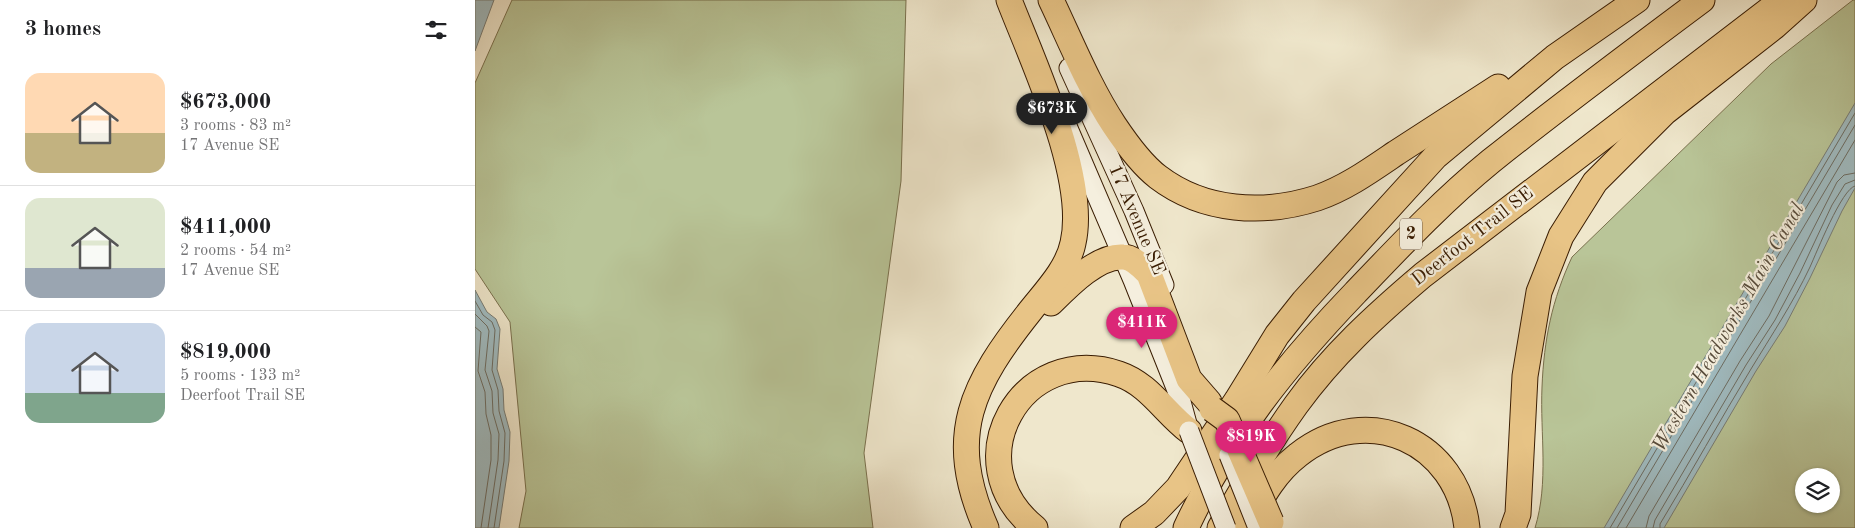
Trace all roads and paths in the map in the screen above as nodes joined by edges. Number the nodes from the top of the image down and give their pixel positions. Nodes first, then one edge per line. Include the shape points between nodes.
1 (1010, 0) edge
2 (1039, 0) edge
3 (1051, 0) edge
4 (1637, 0) edge
5 (1702, 0) edge
6 (1783, 0) edge
7 (1804, 0) edge
8 (1555, 57) junction
9 (1123, 256) junction
10 (983, 379) junction
11 (1211, 406) junction
12 (1189, 431) junction
13 (1267, 526) edge
14 (986, 528) edge
15 (1035, 528) edge
16 (1133, 528) edge
17 (1186, 528) edge
18 (1220, 528) edge
19 (1226, 528) edge
20 (1245, 528) edge
21 (1467, 528) edge
22 (1513, 528) edge

1 - 9 main road, 17 Avenue SE
1 - 10 highway via 1063,144 1075,225 1073,243 1059,274 1003,345
2 - 11 main road, 17 Avenue SE via 1140,226
3 - 8 highway via 1109,117 1139,158 1158,177 1185,192 1231,208 1275,208 1317,198 1352,182 1531,66
4 - 8 highway
5 - 17 highway, Deerfoot Trail SE / 2 via 1491,162 1404,241 1279,377 1200,497
6 - 18 highway, Deerfoot Trail SE / 2 via 1423,275 1370,320 1296,405 1259,460
7 - 22 highway via 1665,112 1595,182 1561,236 1539,292 1525,376 1518,514
8 - 16 highway via 1435,157 1304,301 1277,335 1179,488
9 - 10 highway via 1106,259 1073,281
9 - 11 highway via 1149,274 1189,379
9 - 12 main road, 17 Avenue SE via 1180,398
10 - 14 highway via 970,413 966,459
11 - 13 highway, bridge via 1227,420
12 - 15 highway via 1173,420 1149,392 1121,374 1073,369 1042,382 1024,394 1013,408 1005,422 997,455 1009,500
12 - 19 main road, 17 Avenue SE, bridge
20 - 21 highway via 1270,484 1299,454 1318,442 1357,430 1398,436 1431,455 1453,480

